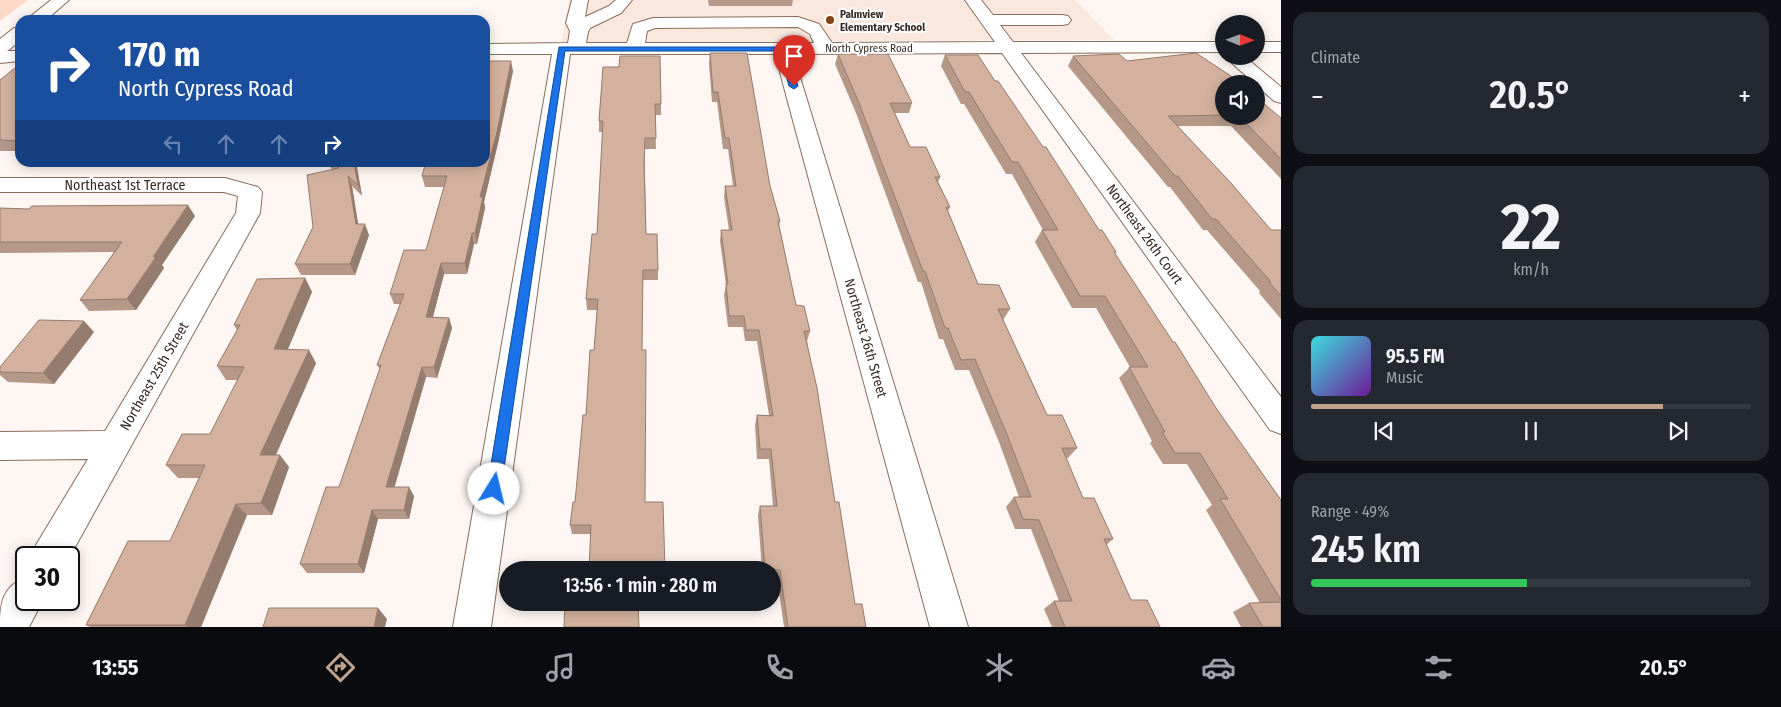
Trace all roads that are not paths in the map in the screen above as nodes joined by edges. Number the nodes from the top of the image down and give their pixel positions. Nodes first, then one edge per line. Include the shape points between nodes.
1 (61, 0) edge
2 (624, 0) edge
3 (973, 0) edge
4 (579, 5) edge
5 (1016, 5) dead end
6 (42, 15) edge
7 (603, 16) junction
8 (988, 20) junction
9 (1028, 20) junction
10 (15, 36) edge
11 (572, 42) junction
12 (1087, 47) junction
13 (1265, 47) edge
14 (1281, 47) edge
15 (0, 48) edge
16 (1009, 48) junction
17 (490, 49) edge
18 (635, 49) junction
19 (783, 49) junction
20 (826, 49) junction
21 (1215, 50) edge
22 (15, 56) edge
23 (0, 57) edge
24 (1244, 65) edge
25 (1281, 97) edge
26 (0, 185) edge
27 (250, 192) joint
28 (1281, 422) edge
29 (114, 445) junction
30 (0, 446) edge
31 (56, 546) edge
32 (17, 611) edge
33 (8, 627) edge
34 (472, 627) edge
35 (950, 627) edge

1 - 6 street
2 - 7 street via 617,9
3 - 8 street, Northeast 26th Court
4 - 7 street
4 - 11 street
5 - 9 street
7 - 11 street via 587,24
8 - 9 street
8 - 16 street, Northeast 26th Court
9 - 12 street via 1056,13
10 - 15 street
11 - 17 street, North Cypress Road
11 - 18 street, North Cypress Road
11 - 34 street
12 - 16 street, North Cypress Road
12 - 21 street, North Cypress Road
13 - 14 street
16 - 20 street, North Cypress Road
16 - 28 street, Northeast 26th Court
18 - 19 street, North Cypress Road
18 - 20 street via 639,28 653,23 778,22 808,24 815,28
19 - 20 street, North Cypress Road
19 - 35 street, Northeast 26th Street
22 - 23 street
24 - 25 street
26 - 27 street, Northeast 1st Terrace via 225,185
27 - 29 street, Northeast 25th Street via 248,213
29 - 30 street
29 - 31 street, Northeast 25th Street
32 - 33 street

